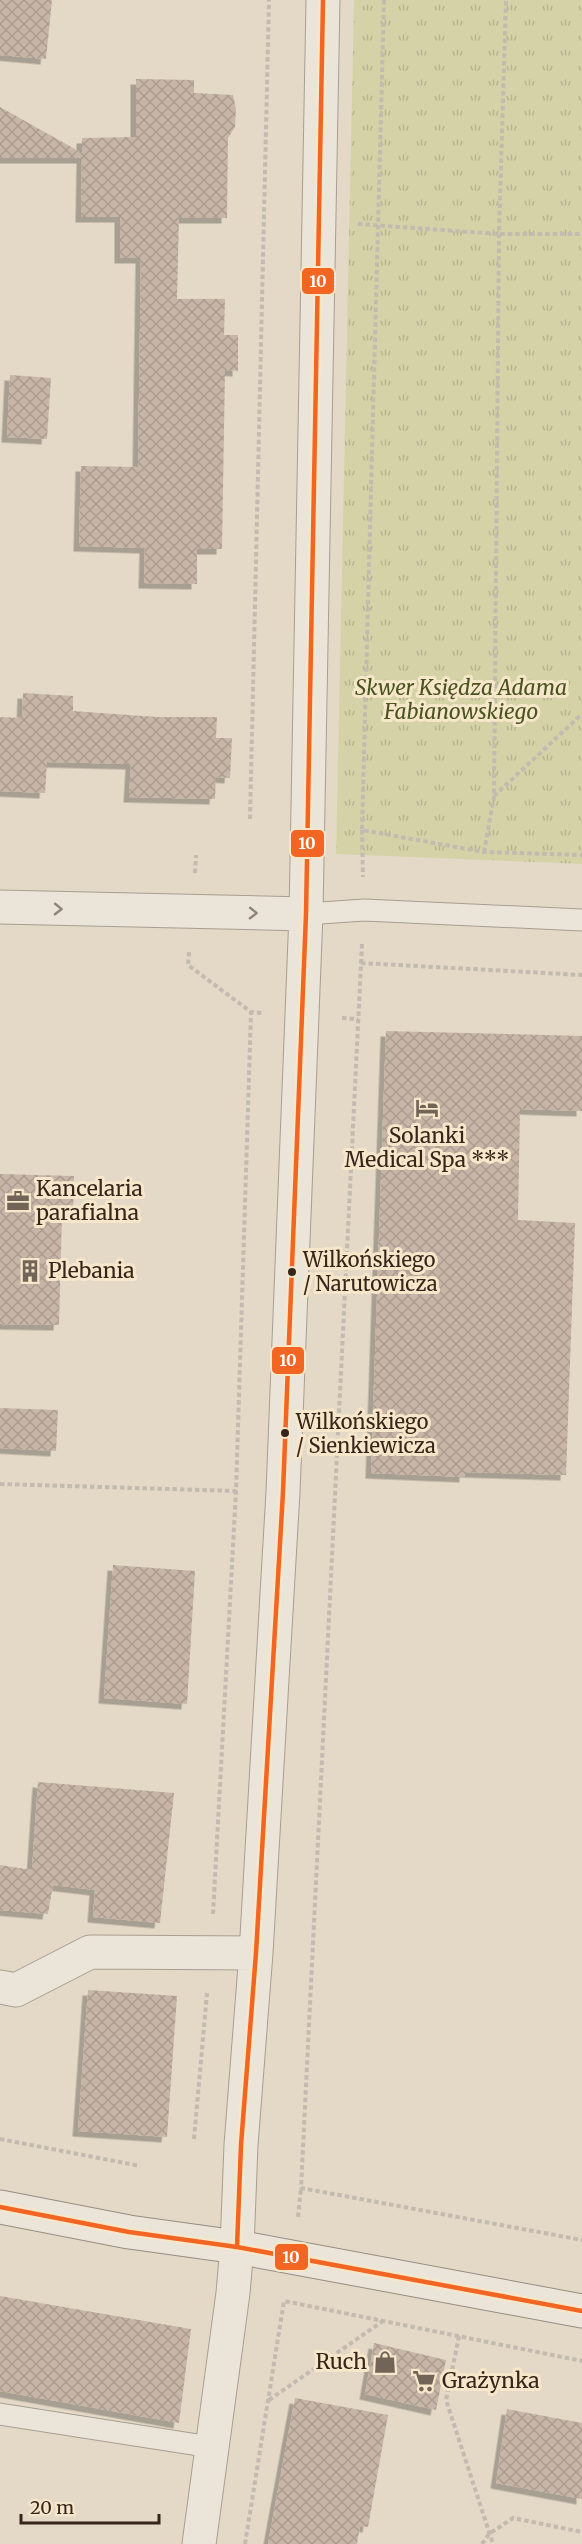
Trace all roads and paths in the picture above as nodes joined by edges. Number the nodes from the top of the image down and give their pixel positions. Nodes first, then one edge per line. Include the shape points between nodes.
1 (269, 0) edge
2 (323, 0) edge
3 (384, 0) edge
4 (506, 0) edge
5 (318, 221) junction
6 (379, 225) junction
7 (499, 234) junction
8 (582, 234) edge
9 (582, 714) edge
10 (494, 797) junction
11 (250, 819) dead end
12 (362, 830) junction
13 (484, 852) junction
14 (582, 855) edge
15 (0, 907) edge
16 (364, 910) junction
17 (306, 914) junction
18 (582, 920) edge
19 (361, 963) junction
20 (582, 975) edge
21 (251, 1012) dead end
22 (0, 1484) edge
23 (236, 1491) junction
24 (283, 1492) junction
25 (210, 1953) junction
26 (256, 1953) junction
27 (0, 1987) edge
28 (0, 2139) edge
29 (194, 2139) dead end
30 (140, 2166) dead end
31 (0, 2207) edge
32 (582, 2241) edge
33 (237, 2247) junction
34 (582, 2311) edge
35 (382, 2321) junction
36 (459, 2336) junction
37 (582, 2361) edge
38 (268, 2400) junction
39 (0, 2414) edge
40 (212, 2447) junction
41 (582, 2532) edge
42 (489, 2534) junction
43 (199, 2544) edge
44 (245, 2544) edge
45 (482, 2544) edge
46 (493, 2544) edge

1 - 11 path
2 - 5 street
3 - 6 path
4 - 7 path
5 - 6 path
5 - 17 street
6 - 7 path
6 - 12 path
7 - 8 path
7 - 10 path
9 - 10 path
10 - 13 path
12 - 13 path
12 - 16 path
13 - 14 path
15 -> 17 street
16 - 17 lane
16 - 18 lane
16 - 19 path
17 - 24 street
19 - 20 path
19 - 32 path via 301,2188
21 - 23 path
22 - 23 path
23 - 24 path
23 - 25 path
24 - 26 street
25 - 26 street
25 - 27 street via 90,1952 16,1990
25 - 29 path
26 - 33 street
28 - 30 path
31 - 33 street via 129,2232
33 - 34 street
33 - 40 street
35 - 36 path
35 - 38 path
35 - 38 path via 284,2301
36 - 37 path
36 - 42 path via 446,2400
38 - 44 path
39 - 40 lane
40 - 43 street
41 - 42 path via 513,2518
42 - 45 path
42 - 46 path

